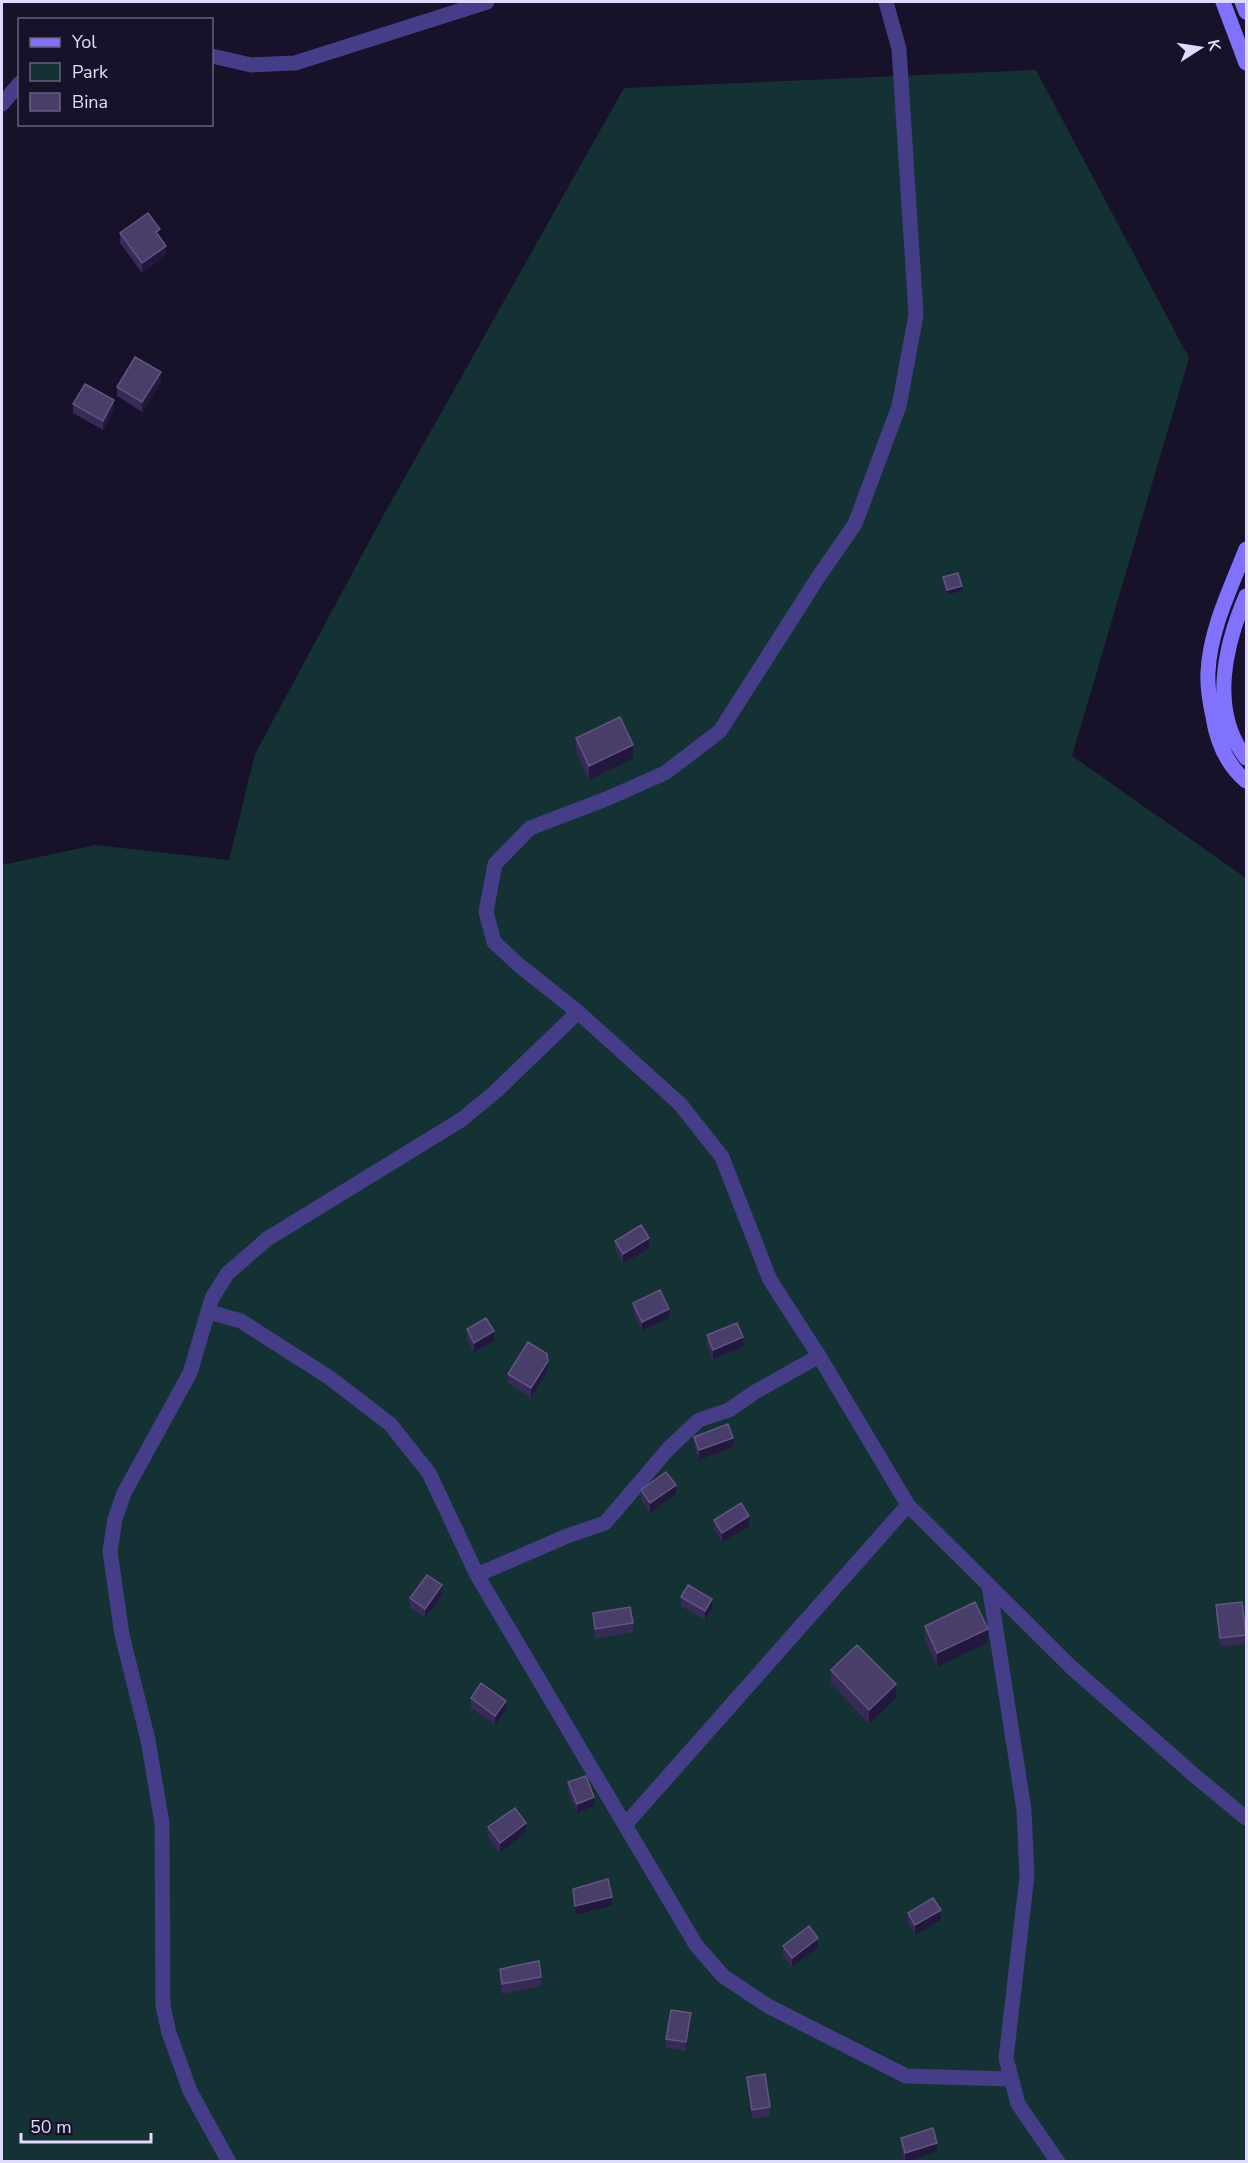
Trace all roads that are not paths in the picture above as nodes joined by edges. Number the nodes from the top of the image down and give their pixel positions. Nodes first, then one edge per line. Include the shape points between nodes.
1 (487, 2) edge
2 (886, 2) edge
3 (1223, 2) edge
4 (1242, 2) edge
5 (1246, 12) edge
6 (213, 56) edge
7 (1246, 63) edge
8 (18, 85) edge
9 (2, 104) edge
10 (1246, 549) edge
11 (1246, 596) edge
12 (1246, 758) edge
13 (1246, 781) edge
14 (578, 1012) junction
15 (209, 1312) junction
16 (819, 1356) junction
17 (908, 1505) junction
18 (477, 1575) junction
19 (989, 1585) junction
20 (1246, 1818) edge
21 (625, 1825) junction
22 (1011, 2079) junction
23 (229, 2162) edge
24 (1058, 2162) edge

1 - 6 street via 295,63 251,65
2 - 14 street via 899,49 916,315 899,406 855,524 720,731 665,773 530,828 495,864 486,912 494,942
3 - 7 main road
4 - 5 main road
8 - 9 street
10 - 13 main road via 1214,636 1208,672 1216,733 1225,755
11 - 12 main road via 1234,623 1224,688 1231,730
14 - 15 street via 461,1120 267,1239 227,1274 212,1298
14 - 16 street via 680,1104 722,1157 770,1280
15 - 18 street via 241,1321 330,1378 390,1424 429,1473
15 - 23 street via 190,1373 124,1493 110,1551 122,1635 148,1740 162,1823 163,2006 190,2091
16 - 17 street
16 - 18 street via 729,1410 699,1420 669,1448 605,1523
17 - 19 street
17 - 21 street
18 - 21 street
19 - 20 street via 1071,1666
19 - 22 street via 1024,1810 1026,1876 1006,2058
21 - 22 street via 696,1946 723,1976 768,2006 906,2076
22 - 24 street via 1018,2104

